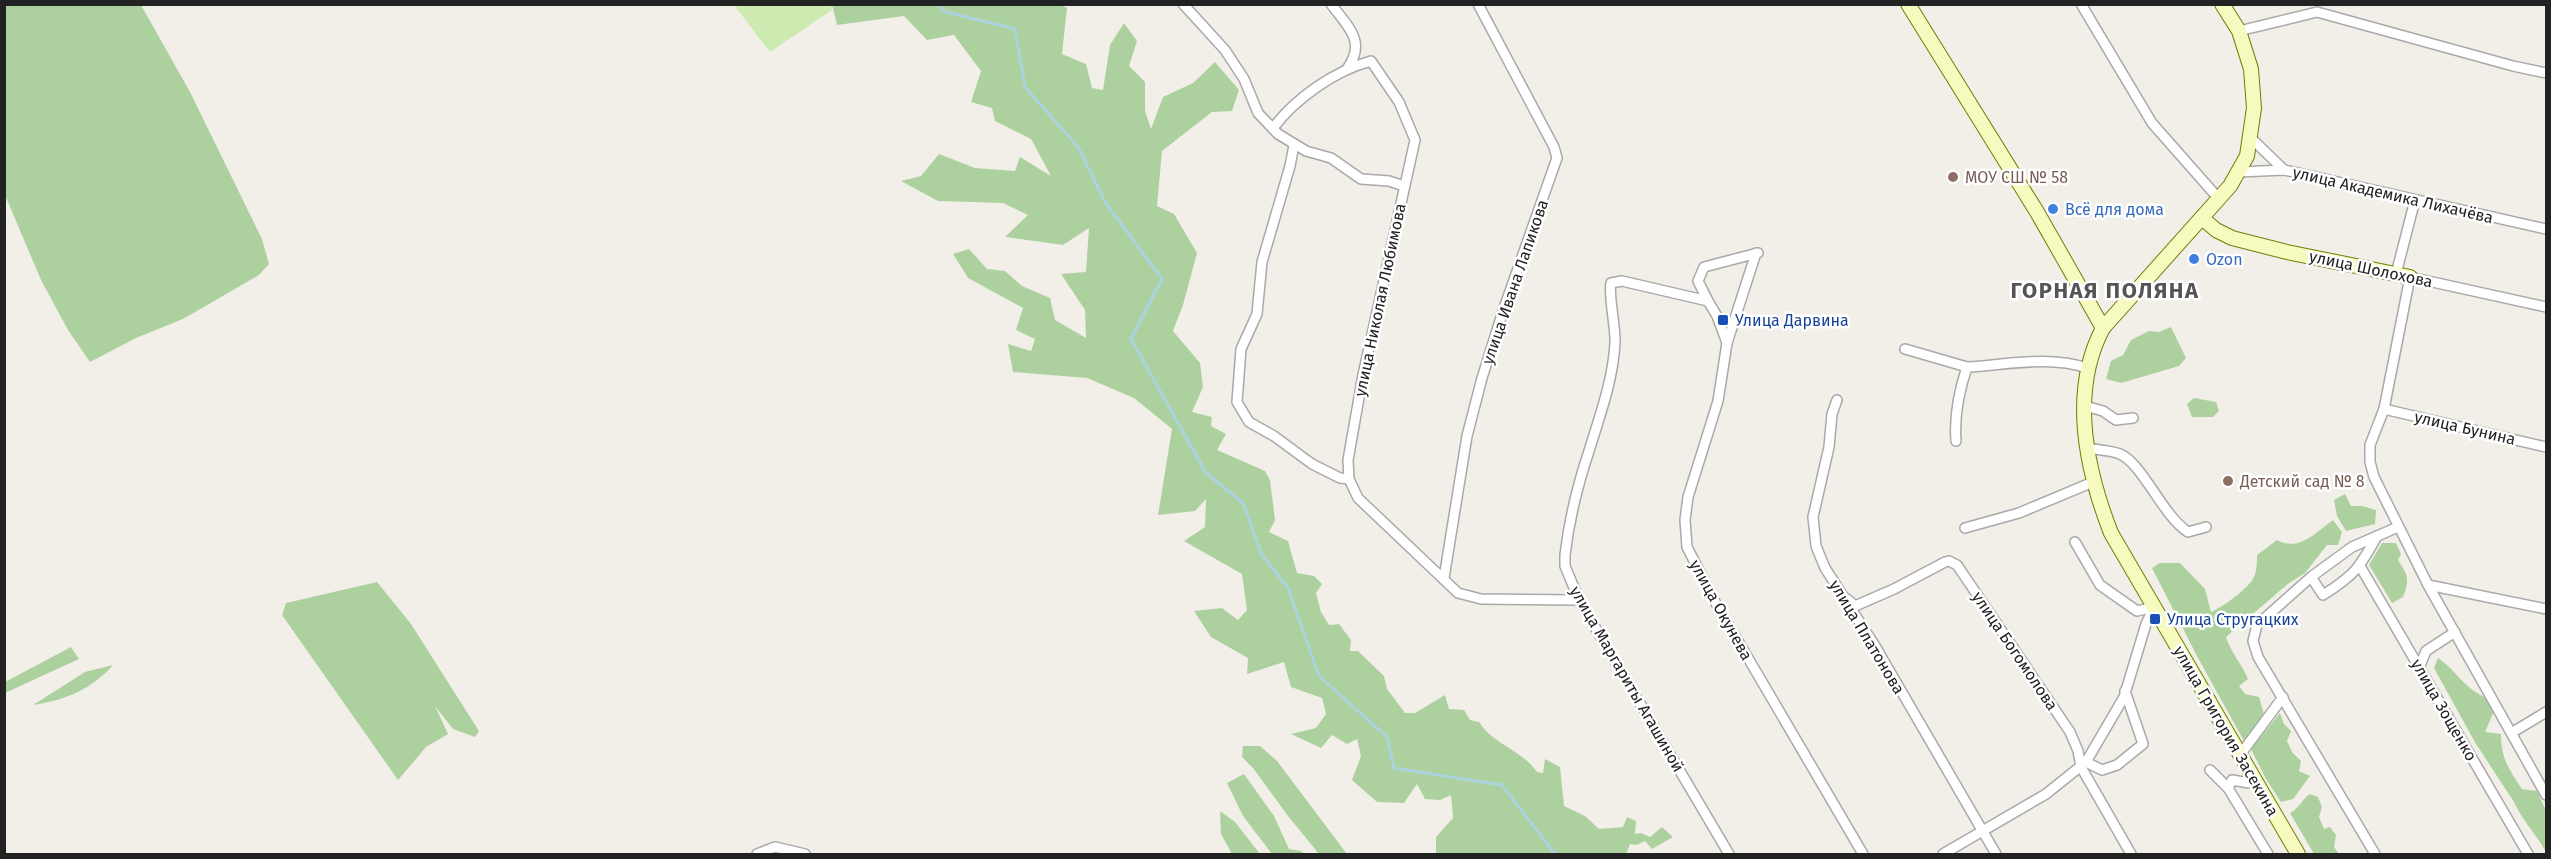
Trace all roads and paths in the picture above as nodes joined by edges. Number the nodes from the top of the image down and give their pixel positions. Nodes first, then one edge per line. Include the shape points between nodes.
1 (1183, 4) edge
2 (1330, 4) edge
3 (1478, 4) edge
4 (1908, 4) edge
5 (2081, 4) edge
6 (2222, 4) edge
7 (2239, 31) junction
8 (1347, 70) junction
9 (2547, 73) edge
10 (1273, 128) junction
11 (2251, 138) junction
12 (1294, 145) junction
13 (2284, 170) junction
14 (2239, 172) junction
15 (1404, 186) junction
16 (2219, 199) junction
17 (2415, 200) junction
18 (2202, 218) junction
19 (2547, 229) edge
20 (2403, 275) junction
21 (1708, 302) junction
22 (2547, 307) edge
23 (2103, 328) junction
24 (1727, 343) junction
25 (1905, 349) dead end
26 (1967, 367) junction
27 (2087, 369) junction
28 (1837, 400) dead end
29 (2085, 406) junction
30 (2384, 409) junction
31 (2133, 418) dead end
32 (1956, 441) dead end
33 (2547, 447) edge
34 (2087, 448) junction
35 (1349, 479) junction
36 (2093, 483) junction
37 (2206, 527) dead end
38 (2398, 527) junction
39 (1965, 528) dead end
40 (2377, 536) junction
41 (2075, 542) dead end
42 (2360, 566) junction
43 (2311, 577) junction
44 (1444, 578) junction
45 (2428, 585) junction
46 (1842, 594) junction
47 (1579, 600) junction
48 (1860, 603) junction
49 (2154, 608) junction
50 (2547, 609) edge
51 (2455, 632) junction
52 (1867, 634) junction
53 (2419, 668) junction
54 (2125, 691) junction
55 (2283, 697) junction
56 (2547, 712) edge
57 (2513, 732) junction
58 (2240, 755) junction
59 (2083, 764) junction
60 (2210, 770) dead end
61 (2254, 779) junction
62 (2229, 788) junction
63 (2547, 795) edge
64 (1983, 832) junction
65 (757, 855) edge
66 (805, 855) edge
67 (1729, 855) edge
68 (1863, 855) edge
69 (1943, 855) edge
70 (1996, 855) edge
71 (2131, 855) edge
72 (2268, 855) edge
73 (2298, 855) edge
74 (2375, 855) edge
75 (2528, 855) edge

1 - 10 street via 1225,50 1244,79 1258,113
2 - 8 street via 1356,38 1355,56
3 - 44 street, улица Ивана Лапикова via 1557,158 1482,378 1463,460
4 - 23 main road via 2037,212
5 - 16 street via 2152,123
6 - 7 main road, улица Григория Засекина
7 - 9 street via 2317,12
7 - 11 main road, улица Григория Засекина via 2254,89
8 - 10 street via 1302,98
8 - 15 street, улица Николая Любимова via 1371,60 1399,102 1415,140
10 - 12 street
11 - 13 street
11 - 14 main road, улица Григория Засекина
12 - 15 street via 1330,158 1361,179
12 - 35 street via 1262,262 1257,314 1241,349 1237,402 1249,422 1312,464
13 - 14 street, улица Академика Лихачёва
13 - 17 street, улица Академика Лихачёва
14 - 16 main road, улица Григория Засекина
15 - 35 street, улица Николая Любимова via 1363,375 1348,460
16 - 18 main road, улица Григория Засекина
17 - 19 street, улица Академика Лихачёва
17 - 20 street
18 - 20 main road, улица Шолохова via 2232,238
18 - 23 main road, улица Григория Засекина
20 - 22 street, улица Шолохова
20 - 30 street
21 - 24 street
21 - 24 street, улица Окунева via 1698,280 1704,267 1757,253
21 - 47 street, улица Маргариты Агашиной via 1622,281 1609,288 1614,313 1613,366 1565,555 1565,566
23 - 27 main road, улица Григория Засекина
24 - 68 street, улица Окунева via 1718,401 1688,497 1687,547
25 - 26 street
26 - 27 street via 2046,361 2068,362
26 - 32 street via 1956,412
27 - 29 main road, улица Григория Засекина
28 - 46 street, улица Платонова via 1813,517 1816,546
29 - 31 street via 2116,420
29 - 34 main road, улица Григория Засекина
30 - 33 street, улица Бунина
30 - 38 street via 2370,445 2370,462
34 - 36 main road, улица Григория Засекина
34 - 37 street via 2119,454 2129,460 2179,527 2187,532
35 - 44 street via 1358,498
36 - 39 street via 2019,513
36 - 49 main road, улица Григория Засекина via 2111,533
38 - 40 street
38 - 45 street
40 - 42 street
40 - 43 street via 2352,547
41 - 49 street via 2100,585 2137,611
42 - 43 street via 2350,579 2323,595
42 - 53 street, улица Зощенко
43 - 55 street via 2257,625 2253,641 2258,657
44 - 47 street via 1458,592 1481,599
45 - 50 street
45 - 51 street
46 - 48 street via 1855,606
46 - 52 street, улица Платонова
47 - 67 street, улица Маргариты Агашиной
48 - 52 street via 1855,609
48 - 59 street, улица Богомолова via 1945,562 1957,565 2070,732
49 - 54 street
49 - 58 main road, улица Григория Засекина
51 - 53 street via 2426,651
51 - 57 street
52 - 64 street, улица Платонова
53 - 75 street, улица Зощенко
54 - 59 street
54 - 59 street via 2143,744 2109,768 2102,770
55 - 58 street
55 - 74 street
56 - 57 street
57 - 63 street
58 - 61 main road, улица Григория Засекина
59 - 64 street via 2046,794
59 - 71 street, улица Богомолова
60 - 62 street, улица Григория Засекина
61 - 62 street via 2248,783 2232,780
61 - 73 main road, улица Григория Засекина
62 - 72 street, улица Григория Засекина
64 - 69 street
64 - 70 street, улица Платонова
65 - 66 street via 775,847

